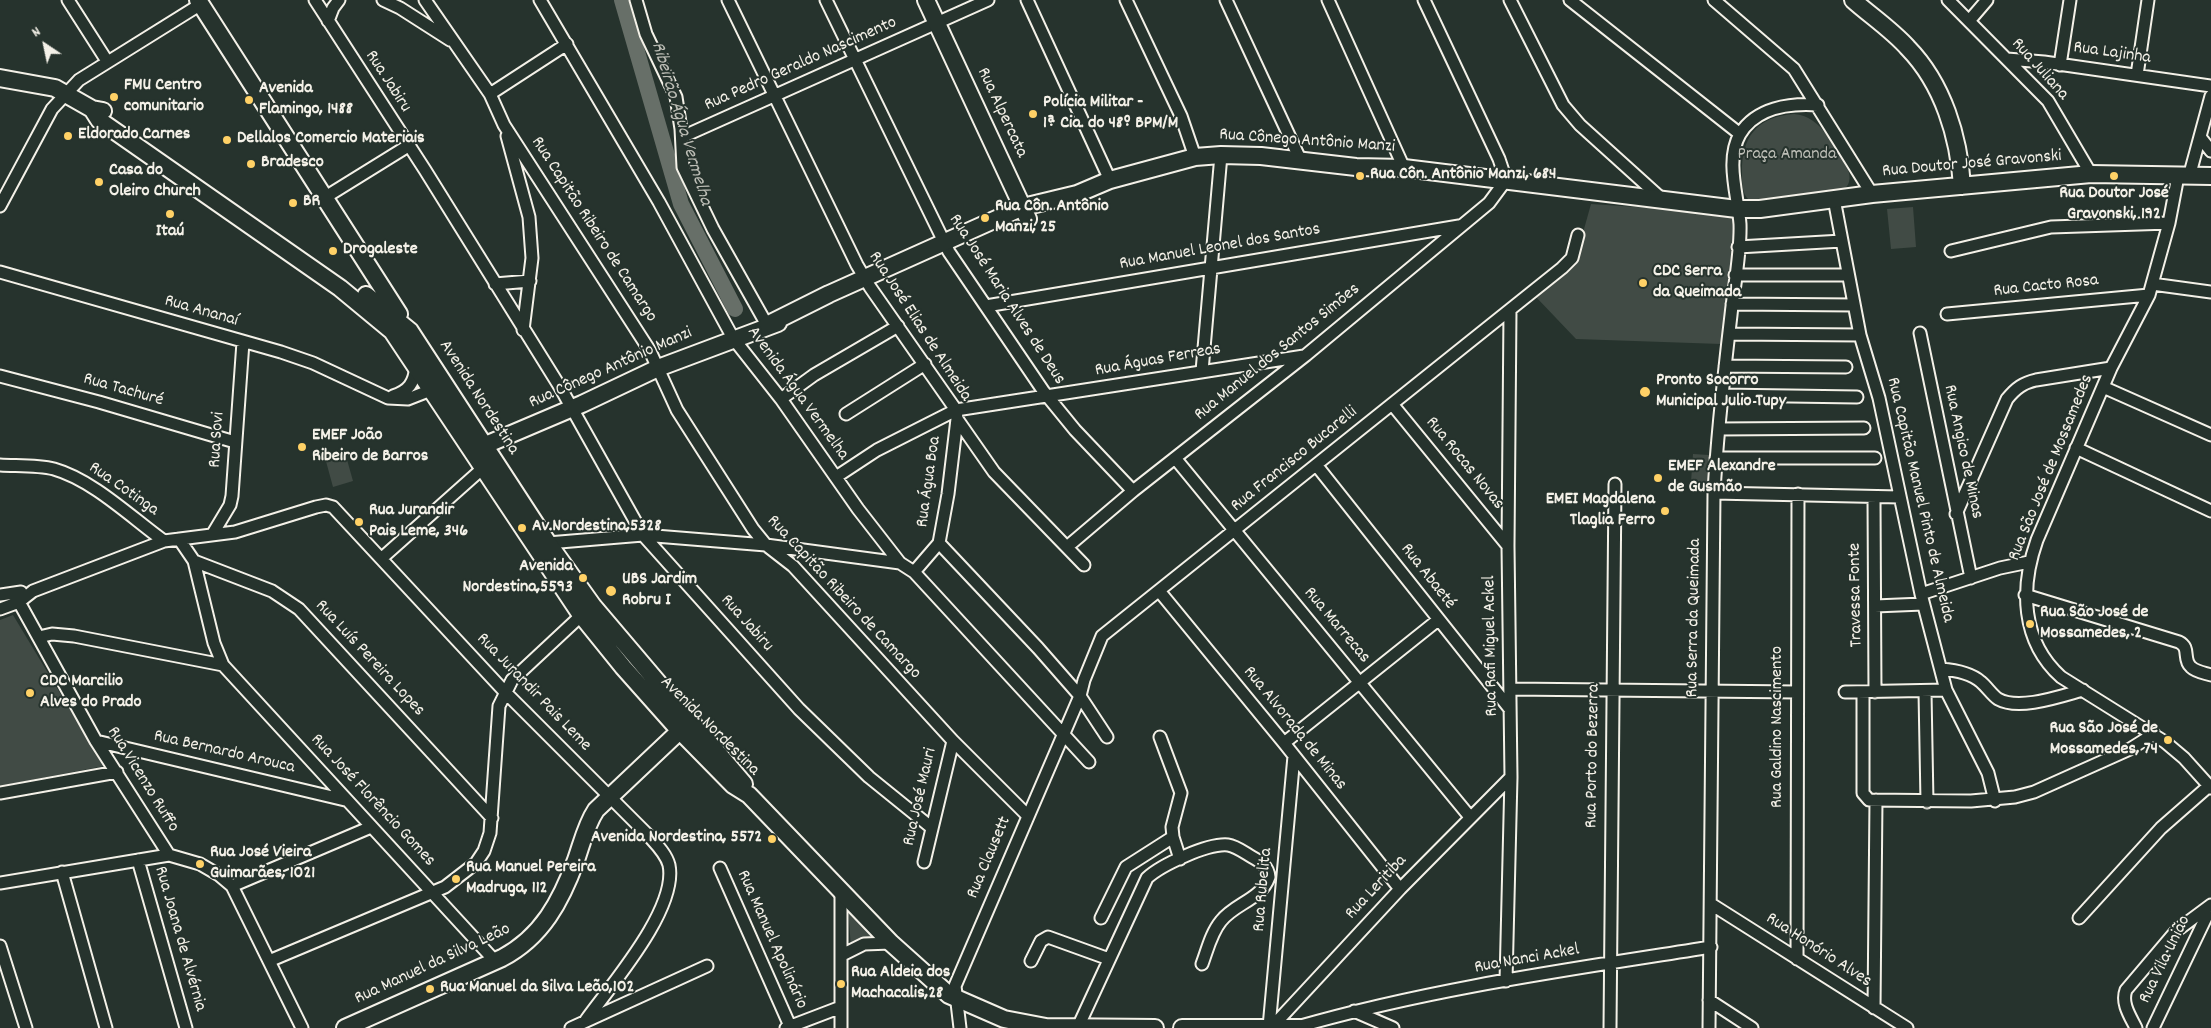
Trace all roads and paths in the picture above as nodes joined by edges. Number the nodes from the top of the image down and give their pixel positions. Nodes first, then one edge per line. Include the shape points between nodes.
1 (68, 0) edge
2 (315, 0) edge
3 (339, 0) edge
4 (383, 0) edge
5 (425, 0) edge
6 (540, 0) edge
7 (636, 0) edge
8 (728, 0) edge
9 (826, 0) edge
10 (926, 0) edge
11 (988, 0) edge
12 (1027, 0) edge
13 (1126, 0) edge
14 (1226, 0) edge
15 (1328, 0) edge
16 (1424, 0) edge
17 (1510, 0) edge
18 (1570, 0) edge
19 (1853, 0) edge
20 (1948, 0) edge
21 (1987, 0) edge
22 (2070, 0) edge
23 (2148, 0) edge
24 (200, 2) edge
25 (1720, 2) edge
26 (328, 21) junction
27 (1969, 21) junction
28 (938, 23) junction
29 (452, 41) junction
30 (567, 44) junction
31 (2007, 59) junction
32 (854, 60) junction
33 (107, 61) junction
34 (2060, 64) junction
35 (2137, 75) junction
36 (0, 78) edge
37 (2211, 86) edge
38 (66, 93) junction
39 (490, 94) junction
40 (774, 96) junction
41 (2211, 96) edge
42 (1818, 105) junction
43 (504, 125) junction
44 (1740, 134) junction
45 (682, 136) junction
46 (2200, 137) junction
47 (408, 146) junction
48 (2211, 151) edge
49 (1221, 155) junction
50 (1195, 157) junction
51 (1300, 159) junction
52 (1404, 168) junction
53 (2091, 174) junction
54 (2211, 176) edge
55 (2183, 177) junction
56 (1110, 180) junction
57 (1506, 180) junction
58 (1962, 186) junction
59 (1872, 194) junction
60 (324, 198) junction
61 (1834, 199) junction
62 (1664, 201) junction
63 (0, 206) edge
64 (1738, 209) junction
65 (1025, 213) junction
66 (2169, 223) junction
67 (1460, 226) junction
68 (1578, 235) dead end
69 (1842, 241) junction
70 (943, 242) junction
71 (1738, 247) junction
72 (1951, 251) dead end
73 (1210, 267) junction
74 (370, 269) junction
75 (0, 272) edge
76 (1735, 275) junction
77 (1848, 275) junction
78 (865, 279) junction
79 (530, 280) junction
80 (495, 284) junction
81 (2150, 290) junction
82 (2211, 292) edge
83 (358, 295) junction
84 (1732, 304) junction
85 (1854, 305) junction
86 (986, 306) junction
87 (1510, 310) junction
88 (1947, 314) dead end
89 (767, 325) junction
90 (898, 326) junction
91 (523, 330) junction
92 (410, 331) junction
93 (1920, 333) dead end
94 (1729, 334) junction
95 (1860, 335) junction
96 (733, 338) junction
97 (243, 342) junction
98 (1306, 355) junction
99 (925, 364) junction
100 (1725, 366) junction
101 (416, 367) junction
102 (1846, 367) dead end
103 (658, 368) junction
104 (2111, 368) junction
105 (1202, 371) junction
106 (0, 376) edge
107 (2103, 387) junction
108 (431, 390) junction
109 (1722, 395) junction
110 (1049, 397) junction
111 (1857, 397) dead end
112 (388, 398) junction
113 (782, 399) junction
114 (1392, 404) junction
115 (572, 408) junction
116 (846, 414) dead end
117 (956, 415) junction
118 (1864, 428) dead end
119 (1719, 429) junction
120 (2211, 435) edge
121 (236, 442) junction
122 (478, 447) junction
123 (2076, 448) junction
124 (1175, 458) junction
125 (1716, 458) junction
126 (1875, 458) dead end
127 (0, 465) edge
128 (1317, 466) junction
129 (483, 468) junction
130 (836, 477) junction
131 (1615, 484) dead end
132 (1133, 491) junction
133 (1714, 492) junction
134 (1798, 494) junction
135 (1900, 497) junction
136 (1874, 498) junction
137 (2211, 511) edge
138 (1956, 515) junction
139 (1234, 532) junction
140 (212, 535) junction
141 (643, 535) junction
142 (180, 539) junction
143 (164, 541) junction
144 (939, 543) junction
145 (766, 545) junction
146 (1508, 546) junction
147 (543, 547) junction
148 (1067, 547) junction
149 (382, 558) junction
150 (194, 561) junction
151 (2029, 562) junction
152 (900, 563) junction
153 (1084, 565) dead end
154 (914, 572) junction
155 (1971, 578) junction
156 (1160, 592) junction
157 (0, 595) edge
158 (2025, 596) junction
159 (16, 597) junction
160 (1922, 599) junction
161 (1875, 606) junction
162 (0, 609) edge
163 (587, 610) junction
164 (1438, 620) junction
165 (39, 638) junction
166 (223, 665) junction
167 (1941, 669) junction
168 (2211, 675) edge
169 (1360, 683) junction
170 (1511, 688) junction
171 (1612, 690) junction
172 (1946, 690) junction
173 (2083, 690) junction
174 (505, 692) junction
175 (1711, 692) junction
176 (1797, 692) junction
177 (1845, 692) dead end
178 (1863, 692) junction
179 (1876, 692) junction
180 (1925, 692) junction
181 (1080, 696) junction
182 (1510, 710) junction
183 (685, 726) junction
184 (1064, 734) junction
185 (2154, 734) junction
186 (1107, 737) dead end
187 (1160, 737) dead end
188 (952, 740) junction
189 (96, 742) junction
190 (1284, 743) junction
191 (1294, 756) junction
192 (1089, 762) dead end
193 (117, 772) junction
194 (1511, 777) junction
195 (2210, 787) edge
196 (0, 793) edge
197 (609, 796) junction
198 (345, 800) junction
199 (1876, 800) junction
200 (1995, 800) junction
201 (1927, 802) junction
202 (1027, 815) junction
203 (1470, 816) junction
204 (492, 818) junction
205 (371, 827) junction
206 (932, 828) junction
207 (1173, 837) junction
208 (168, 855) junction
209 (1180, 859) junction
210 (138, 860) junction
211 (924, 862) dead end
212 (720, 868) dead end
213 (62, 872) junction
214 (0, 883) edge
215 (232, 886) junction
216 (1400, 889) junction
217 (841, 891) junction
218 (433, 892) junction
219 (1711, 904) junction
220 (2211, 906) edge
221 (1101, 918) dead end
222 (2079, 918) dead end
223 (891, 943) junction
224 (0, 946) edge
225 (1711, 947) junction
226 (842, 955) junction
227 (1109, 959) junction
228 (1797, 959) junction
229 (1031, 960) dead end
230 (269, 961) junction
231 (496, 961) junction
232 (1610, 963) junction
233 (1202, 964) dead end
234 (707, 966) dead end
235 (1506, 981) junction
236 (955, 998) junction
237 (1709, 1000) junction
238 (841, 1007) junction
239 (1874, 1008) junction
240 (1352, 1011) junction
241 (586, 1020) junction
242 (806, 1025) edge
243 (788, 1027) edge
244 (1046, 1027) edge
245 (1078, 1027) edge
246 (1271, 1027) edge
247 (26, 1028) edge
248 (106, 1028) edge
249 (186, 1028) edge
250 (302, 1028) edge
251 (345, 1028) edge
252 (571, 1028) edge
253 (841, 1028) edge
254 (960, 1028) edge
255 (1155, 1028) edge
256 (1182, 1028) edge
257 (1299, 1028) edge
258 (1333, 1028) edge
259 (1393, 1028) edge
260 (1610, 1028) edge
261 (1709, 1028) edge
262 (1752, 1028) edge
263 (1907, 1028) edge
264 (2136, 1028) edge
265 (2153, 1028) edge

1 - 33 street
2 - 26 street, Rua Jabiru
3 - 26 street
4 - 29 street
5 - 29 street, Rua Capitão Ribeiro de Camargo
6 - 30 street, Avenida Água Vermelha
7 - 45 street, Avenida Água Vermelha via 646,34 676,97
8 - 40 street, Rua José Elias de Almeida
9 - 32 street, Rua José Maria Alves de Deus
10 - 28 street, Rua Alpercata
11 - 28 street, Rua Pedro Geraldo Nascimento
12 - 56 street
13 - 50 street via 1181,116
14 - 51 street
15 - 52 street
16 - 57 street
17 - 62 street via 1563,104 1580,126
18 - 44 street
19 - 58 street via 1910,49 1932,80 1953,127 1960,154
20 - 27 street, Rua Juliana
21 - 27 street
22 - 34 street
23 - 35 street
24 - 33 street
24 - 60 street
25 - 42 street via 1794,69
26 - 47 street, Rua Jabiru
27 - 31 street, Rua Juliana
28 - 32 street, Rua Pedro Geraldo Nascimento
28 - 65 street, Rua Alpercata
29 - 39 street, Rua Capitão Ribeiro de Camargo
30 - 39 street
30 - 96 street, Avenida Água Vermelha
31 - 34 street, Rua Lajinha
31 - 53 street, Rua Juliana via 2048,101
32 - 40 street, Rua Pedro Geraldo Nascimento
32 - 70 street, Rua José Maria Alves de Deus
33 - 38 street
34 - 35 street, Rua Lajinha
35 - 37 street, Rua Lajinha
36 - 38 street, Avenida Nordestina
38 - 63 street via 52,109
38 - 83 street, Avenida Nordestina via 122,123
39 - 43 street, Rua Capitão Ribeiro de Camargo
40 - 45 street, Rua Pedro Geraldo Nascimento
40 - 78 street, Rua José Elias de Almeida
41 - 46 street, Rua São José de Mossamedes
42 - 44 street via 1783,106 1765,112
42 - 59 street
43 - 79 street via 529,217
43 - 103 street, Rua Capitão Ribeiro de Camargo
44 - 64 street via 1735,147 1734,170
45 - 89 street, Avenida Água Vermelha via 683,167 713,229
46 - 48 street
46 - 55 street, Rua São José de Mossamedes
47 - 60 street
47 - 80 street, Rua Jabiru
49 - 50 street, Rua Cônego Antônio Manzi
49 - 51 street, Rua Cônego Antônio Manzi
49 - 73 street
50 - 56 street, Rua Cônego Antônio Manzi
51 - 52 street, Rua Cônego Antônio Manzi via 1356,167
52 - 57 street, Rua Cônego Antônio Manzi
53 - 55 street, Rua Doutor José Gravonski
53 - 58 street, Rua Doutor José Gravonski
54 - 55 street, Rua Doutor José Gravonski
55 - 66 street, Rua São José de Mossamedes
56 - 65 street, Rua Cônego Antônio Manzi
57 - 62 street, Rua Cônego Antônio Manzi
57 - 67 street, Rua Manuel dos Santos Simões via 1489,203
58 - 59 street, Rua Doutor José Gravonski
59 - 61 street, Rua Doutor José Gravonski
60 - 74 street
61 - 64 street, Rua Doutor José Gravonski
61 - 69 street, Rua Capitão Manuel Pinto de Almeida
62 - 64 street, Rua Cônego Antônio Manzi
64 - 71 street, Rua Serra da Queimada
65 - 70 street, Rua Cônego Antônio Manzi
66 - 72 street via 2051,228
66 - 81 street, Rua São José de Mossamedes
67 - 73 street, Rua Manuel Leonel dos Santos
67 - 98 street, Rua Manuel dos Santos Simões
68 - 87 street, Rua Francisco Bucarelli via 1568,263
69 - 71 street
69 - 77 street, Rua Capitão Manuel Pinto de Almeida
70 - 78 street, Rua Cônego Antônio Manzi
70 - 86 street, Rua José Maria Alves de Deus
71 - 76 street, Rua Serra da Queimada
73 - 86 street, Rua Manuel Leonel dos Santos
73 - 105 street
74 - 83 street via 368,283
74 - 92 street
75 - 97 street, Rua Ananaí
76 - 77 street
76 - 84 street, Rua Serra da Queimada
77 - 85 street, Rua Capitão Manuel Pinto de Almeida
78 - 89 street, Rua Cônego Antônio Manzi via 849,294 799,318
78 - 90 street, Rua José Elias de Almeida
79 - 80 street
79 - 91 street
80 - 91 street, Rua Jabiru
81 - 82 street, Rua Cacto Rosa
81 - 88 street, Rua Cacto Rosa
81 - 104 street, Rua São José de Mossamedes
83 - 92 street, Avenida Nordestina via 384,307
83 - 101 street, Avenida Nordestina via 392,331
84 - 85 street
84 - 94 street, Rua Serra da Queimada
85 - 95 street, Rua Capitão Manuel Pinto de Almeida
86 - 110 street, Rua José Maria Alves de Deus
87 - 114 street, Rua Francisco Bucarelli
87 - 146 street, Rua Rafi Miguel Ackel
89 - 96 street, Rua Cônego Antônio Manzi
90 - 99 street, Rua José Elias de Almeida
90 - 113 street via 814,375
91 - 115 street, Rua Jabiru
92 - 122 street, Avenida Nordestina
93 - 138 street, Rua Angico de Minas
94 - 95 street
94 - 100 street, Rua Serra da Queimada
95 - 135 street, Rua Capitão Manuel Pinto de Almeida
96 - 103 street, Rua Cônego Antônio Manzi
96 - 113 street, Avenida Água Vermelha
97 - 112 street, Rua Ananaí via 313,363
97 - 121 street, Rua Sovi
98 - 105 street, Rua Águas Ferreas
98 - 124 street, Rua Manuel dos Santos Simões
99 - 116 street
99 - 117 street, Rua José Elias de Almeida
100 - 102 street
100 - 109 street, Rua Serra da Queimada
101 - 108 street, Avenida Nordestina
101 - 112 street via 411,387
103 - 115 street, Rua Cônego Antônio Manzi
103 - 145 street, Rua Capitão Ribeiro de Camargo via 678,410 746,520
104 - 107 street, Rua São José de Mossamedes
104 - 138 street via 2036,380 2015,389 2007,398
105 - 110 street, Rua Águas Ferreas
106 - 121 street, Rua Tachuré
107 - 120 street
107 - 123 street, Rua São José de Mossamedes
108 - 112 street, Rua Ananaí via 408,399
108 - 122 street, Avenida Nordestina
109 - 111 street
109 - 119 street, Rua Serra da Queimada
110 - 117 street, Rua Águas Ferreas
110 - 132 street, Rua José Maria Alves de Deus via 1075,430
113 - 130 street, Avenida Água Vermelha
114 - 128 street, Rua Francisco Bucarelli
114 - 146 street, Rua Rocas Novas
115 - 122 street, Rua Cônego Antônio Manzi
115 - 141 street, Rua Jabiru
117 - 130 street, Rua Águas Ferreas via 877,450
117 - 144 street, Rua Água Boa
117 - 148 street, Rua José Elias de Almeida via 994,472
118 - 119 street
119 - 125 street, Rua Serra da Queimada
121 - 140 street, Rua Sovi via 230,505
122 - 129 street, Avenida Nordestina
122 - 147 street, Avenida Nordestina
123 - 137 street
123 - 151 street, Rua São José de Mossamedes
124 - 132 street, Rua Manuel dos Santos Simões
124 - 139 street, Rua Marrecas
125 - 126 street
125 - 133 street, Rua Serra da Queimada
127 - 143 street, Rua Cotinga via 52,469 70,475
128 - 139 street, Rua Francisco Bucarelli
128 - 164 street, Rua Abaeté
129 - 147 street, Avenida Nordestina
129 - 149 street
130 - 152 street, Avenida Água Vermelha
131 - 171 street, Rua Porto do Bezerra
132 - 148 street, Rua Manuel dos Santos Simões
133 - 134 street
133 - 175 street, Rua Serra da Queimada
134 - 136 street
134 - 176 street, Rua Galdino Nascimento
135 - 136 street
135 - 160 street, Rua Capitão Manuel Pinto de Almeida
136 - 161 street, Travessa Fonte
138 - 155 street, Rua Angico de Minas
139 - 156 street, Rua Francisco Bucarelli
139 - 169 street, Rua Marrecas
140 - 142 street, Rua Jurandir Pais Leme
140 - 149 street, Rua Jurandir Pais Leme via 234,532 326,505 336,509
141 - 145 street
141 - 147 street
141 - 206 street, Rua Jabiru via 805,715 869,777
142 - 143 street, Rua Jurandir Pais Leme
142 - 150 street, Rua José Florêncio Gomes
143 - 159 street, Rua Jurandir Pais Leme
144 - 154 street, Rua Água Boa
144 - 181 street
145 - 152 street
145 - 188 street, Rua Capitão Ribeiro de Camargo via 793,566
146 - 170 street, Rua Rafi Miguel Ackel
147 - 163 street, Avenida Nordestina
148 - 153 street, Rua José Elias de Almeida
149 - 174 street, Rua Jurandir Pais Leme
150 - 166 street, Rua José Florêncio Gomes via 214,643
150 - 204 street, Rua Luís Pereira Lopes via 272,591 299,609
151 - 155 street
151 - 158 street, Rua São José de Mossamedes
152 - 154 street, Avenida Água Vermelha
154 - 184 street, Avenida Água Vermelha
155 - 160 street
156 - 181 street, Rua Francisco Bucarelli via 1102,636
156 - 190 street, Rua Alvorada de Minas
157 - 159 street
158 - 168 street via 2184,644 2190,667
158 - 173 street, Rua São José de Mossamedes via 2039,650 2048,665
159 - 162 street
159 - 165 street, Rua Vicenzo Ruffo
160 - 161 street
160 - 167 street, Rua Capitão Manuel Pinto de Almeida
161 - 179 street, Travessa Fonte
163 - 174 street via 512,680
163 - 183 street, Avenida Nordestina via 623,667
164 - 169 street
164 - 182 street, Rua Abaeté
165 - 166 street via 52,634 74,636
165 - 189 street, Rua Vicenzo Ruffo
166 - 198 street, Rua José Florêncio Gomes
167 - 172 street, Rua Capitão Manuel Pinto de Almeida
167 - 173 street via 1979,680 1999,699 2011,703 2028,703
169 - 190 street
169 - 203 street, Rua Marrecas
170 - 171 street
170 - 182 street, Rua Rafi Miguel Ackel
171 - 175 street
171 - 232 street, Rua Porto do Bezerra
172 - 180 street
172 - 200 street, Rua Capitão Manuel Pinto de Almeida via 1988,773
173 - 185 street, Rua São José de Mossamedes
174 - 197 street, Rua Jurandir Pais Leme
174 - 204 street via 500,706
175 - 176 street
175 - 219 street, Rua Serra da Queimada
176 - 228 street, Rua Galdino Nascimento
177 - 178 street
178 - 179 street
178 - 199 street via 1864,793 1866,799
179 - 180 street
180 - 201 street
181 - 184 street, Rua Francisco Bucarelli
181 - 186 street
182 - 194 street, Rua Rafi Miguel Ackel
183 - 197 street, Rua Manuel da Silva Leão
183 - 217 street, Avenida Nordestina via 733,785 749,795
184 - 192 street, Avenida Água Vermelha
184 - 202 street, Rua Clausett
185 - 195 street, Rua São José de Mossamedes via 2184,758
185 - 200 street via 2130,749 2034,792
187 - 207 street via 1182,793 1172,827
188 - 202 street, Rua Capitão Ribeiro de Camargo
188 - 206 street, Rua José Mauri
189 - 193 street, Rua Vicenzo Ruffo
189 - 198 street, Rua Bernardo Arouca
190 - 191 street, Rua Alvorada de Minas
191 - 216 street, Rua Alvorada de Minas
191 - 246 street, Rua Rubelita
193 - 196 street
193 - 208 street, Rua Vicenzo Ruffo
194 - 203 street, Rua Leritiba
194 - 235 street, Rua Rafi Miguel Ackel
195 - 222 street via 2161,828
197 - 231 street, Rua Manuel da Silva Leão via 589,820 566,886 550,914 524,946
197 - 241 street, Rua Jurandir Pais Leme via 661,850 668,864 669,876 667,893 649,932
198 - 205 street, Rua José Florêncio Gomes
199 - 201 street
199 - 239 street
200 - 201 street
202 - 236 street, Rua Clausett via 955,986
203 - 216 street, Rua Leritiba
204 - 218 street via 484,851 476,863 445,887
205 - 215 street
205 - 218 street, Rua José Florêncio Gomes
206 - 211 street, Rua José Mauri
207 - 209 street
207 - 221 street via 1126,867
208 - 210 street
208 - 215 street via 200,864
209 - 227 street via 1154,871 1147,878
209 - 233 street via 1212,848 1231,846 1262,862 1268,872 1266,886 1221,920
210 - 213 street
210 - 249 street, Rua Joana de Alvérnia
212 - 243 street, Rua Manuel Apolinário
213 - 214 street
213 - 248 street
215 - 230 street
216 - 246 street, Rua Leritiba
217 - 223 street, Avenida Nordestina
217 - 226 street
218 - 230 street
218 - 231 street, Rua José Florêncio Gomes
219 - 225 street, Rua Serra da Queimada
219 - 228 street, Rua Honório Alves
220 - 264 street, Rua Vila União via 2176,931 2126,990 2124,996
220 - 265 street, Rua Vila União
223 - 226 street via 864,944
223 - 236 street, Avenida Nordestina via 936,985
224 - 247 street
225 - 232 street, Rua Nanci Ackel
225 - 237 street, Rua Serra da Queimada
226 - 238 street
227 - 229 street via 1048,937 1041,941
227 - 245 street
228 - 239 street, Rua Honório Alves
230 - 250 street
231 - 251 street, Rua Manuel da Silva Leão
232 - 235 street, Rua Nanci Ackel
232 - 260 street, Rua Porto do Bezerra
234 - 241 street
235 - 240 street, Rua Nanci Ackel
236 - 244 street, Avenida Nordestina via 1004,1019
236 - 254 street
237 - 261 street, Rua Serra da Queimada
237 - 262 street
238 - 242 street
238 - 253 street
239 - 263 street, Rua Honório Alves
240 - 257 street, Rua Nanci Ackel
240 - 258 street via 1340,1018
240 - 259 street
241 - 252 street
242 - 243 street
244 - 245 street, Avenida Nordestina
245 - 255 street, Avenida Nordestina
246 - 256 street
246 - 257 street

